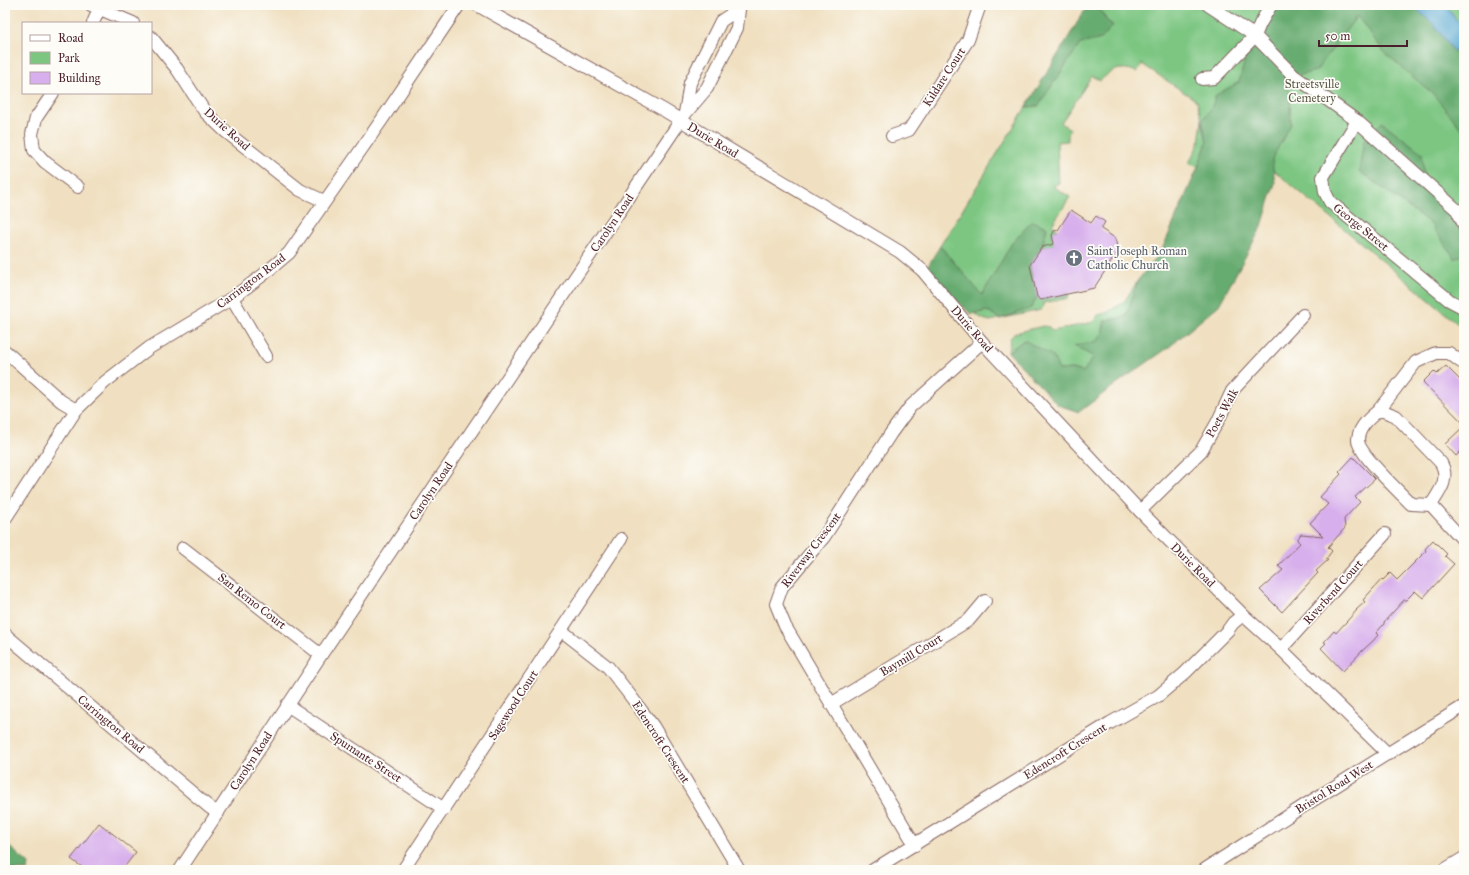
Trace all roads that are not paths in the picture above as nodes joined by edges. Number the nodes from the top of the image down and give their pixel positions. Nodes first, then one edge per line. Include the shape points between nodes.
1 (459, 5) edge
2 (478, 5) edge
3 (980, 5) edge
4 (1208, 5) edge
5 (1271, 5) edge
6 (95, 7) edge
7 (740, 7) edge
8 (93, 22) edge
9 (130, 22) edge
10 (1255, 36) junction
11 (152, 37) edge
12 (1202, 79) dead end
13 (52, 94) edge
14 (683, 118) junction
15 (1358, 121) junction
16 (892, 136) dead end
17 (78, 187) dead end
18 (324, 202) junction
19 (1464, 225) edge
20 (232, 298) junction
21 (1464, 308) edge
22 (1303, 315) dead end
23 (982, 342) junction
24 (5, 351) edge
25 (266, 356) dead end
26 (1461, 362) dead end
27 (76, 410) junction
28 (1378, 410) junction
29 (1431, 505) junction
30 (1140, 511) junction
31 (5, 519) edge
32 (1385, 534) dead end
33 (621, 539) dead end
34 (1464, 541) edge
35 (183, 548) dead end
36 (985, 601) dead end
37 (1243, 615) junction
38 (562, 631) junction
39 (5, 633) edge
40 (1281, 649) junction
41 (321, 655) junction
42 (831, 704) junction
43 (287, 705) junction
44 (1464, 706) edge
45 (1388, 754) junction
46 (444, 809) junction
47 (218, 813) junction
48 (915, 845) junction
49 (1464, 858) edge
50 (1210, 868) edge
51 (180, 870) edge
52 (404, 870) edge
53 (739, 870) edge
54 (873, 870) edge
55 (1444, 870) edge

1 - 18 street, Carrington Road
2 - 14 street, Durie Road
3 - 16 street, Kildare Court via 968,40 909,130
4 - 10 street
5 - 10 street
6 - 8 street
6 - 9 street
7 - 14 street, Carolyn Road via 737,28 707,88
7 - 14 street, Carolyn Road via 721,21 690,83
10 - 12 street via 1214,78
10 - 15 street via 1293,75
11 - 18 street, Durie Road via 177,69 205,112 300,190
13 - 17 street via 36,118 32,134 34,150 45,162
14 - 23 street, Durie Road via 900,252 922,270
14 - 41 street, Carolyn Road
15 - 19 street via 1457,210
15 - 21 street, George Street via 1323,177 1325,192 1330,202 1449,300
18 - 20 street, Carrington Road via 289,253
20 - 25 street
20 - 27 street, Carrington Road via 149,348 105,382
22 - 30 street, Poets Walk via 1232,391 1201,451
23 - 30 street, Durie Road
23 - 42 street, Riverway Crescent via 910,407 824,537 782,587 776,604 785,626
24 - 27 street via 61,401
26 - 28 street via 1449,353 1436,353 1416,362
27 - 31 street, Carrington Road
28 - 29 street via 1396,416 1441,463 1445,479
28 - 29 street via 1360,430 1358,440 1363,454 1412,504
29 - 34 street
30 - 37 street, Durie Road
32 - 40 street, Riverbend Court
33 - 38 street, Sagewood Court
35 - 41 street, San Remo Court
36 - 42 street, Baymill Court via 969,620
37 - 40 street, Durie Road
37 - 48 street, Edencroft Crescent via 1158,696 1110,723
38 - 46 street, Sagewood Court
38 - 53 street, Edencroft Crescent via 608,668 630,694 653,726
39 - 47 street, Carrington Road
40 - 45 street, Durie Road
41 - 43 street, Carolyn Road
42 - 48 street, Riverway Crescent
43 - 46 street, Spumante Street
43 - 47 street, Carolyn Road
44 - 45 street, Bristol Road West
45 - 50 street, Bristol Road West
46 - 52 street, Sagewood Court
47 - 51 street, Carolyn Road
48 - 54 street, Edencroft Crescent
49 - 55 street

